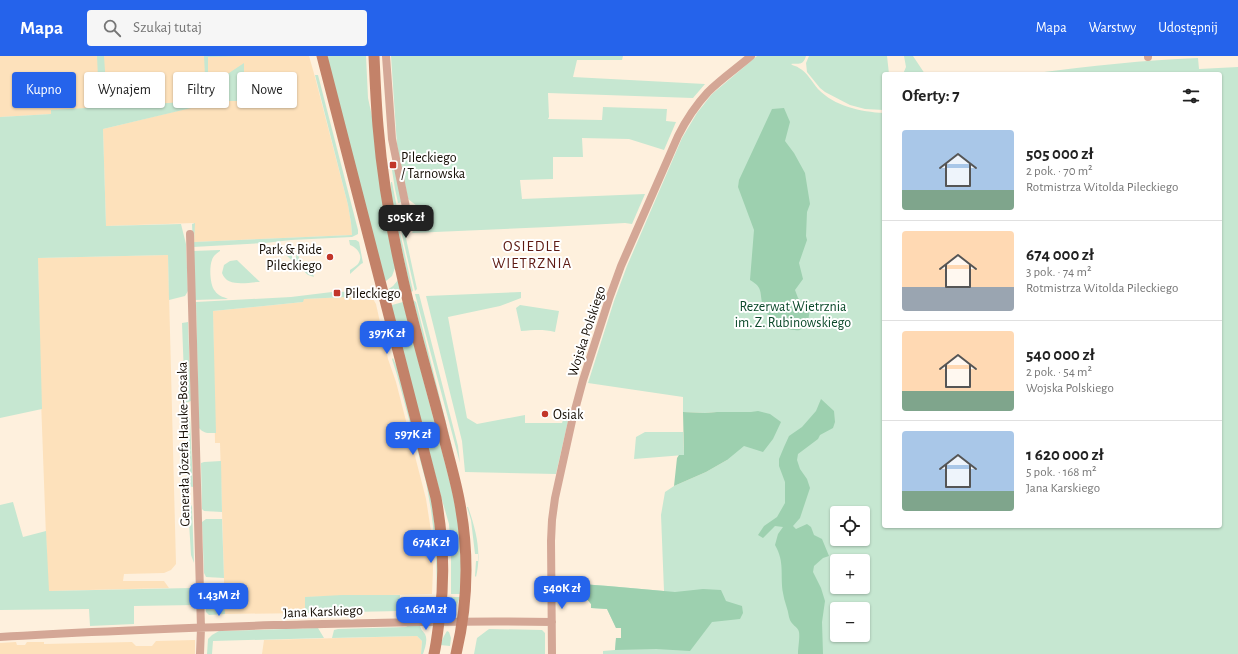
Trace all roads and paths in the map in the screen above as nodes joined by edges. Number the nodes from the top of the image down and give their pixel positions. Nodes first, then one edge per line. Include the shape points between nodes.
1 (322, 56) edge
2 (374, 56) edge
3 (386, 56) edge
4 (751, 56) edge
5 (407, 212) dead end
6 (190, 234) dead end
7 (439, 621) junction
8 (462, 621) junction
9 (552, 622) junction
10 (201, 628) junction
11 (0, 637) edge
12 (200, 654) edge
13 (434, 654) edge
14 (456, 654) edge
15 (552, 654) edge

1 - 7 main road via 436,498 443,563
2 - 8 main road via 378,125 389,213 461,510 466,578
3 - 5 street via 392,139
4 - 9 street, Wojska Polskiego via 706,94 684,125 609,299 577,401 555,498 551,541
6 - 10 street, Generała Józefa Hauke-Bosaka
7 - 8 street, Jana Karskiego
7 - 10 street, Jana Karskiego
7 - 13 main road
8 - 9 street, Jana Karskiego
8 - 14 main road
9 - 15 street, Wojska Polskiego
10 - 11 street, Jana Karskiego
10 - 12 street, Generała Józefa Hauke-Bosaka

